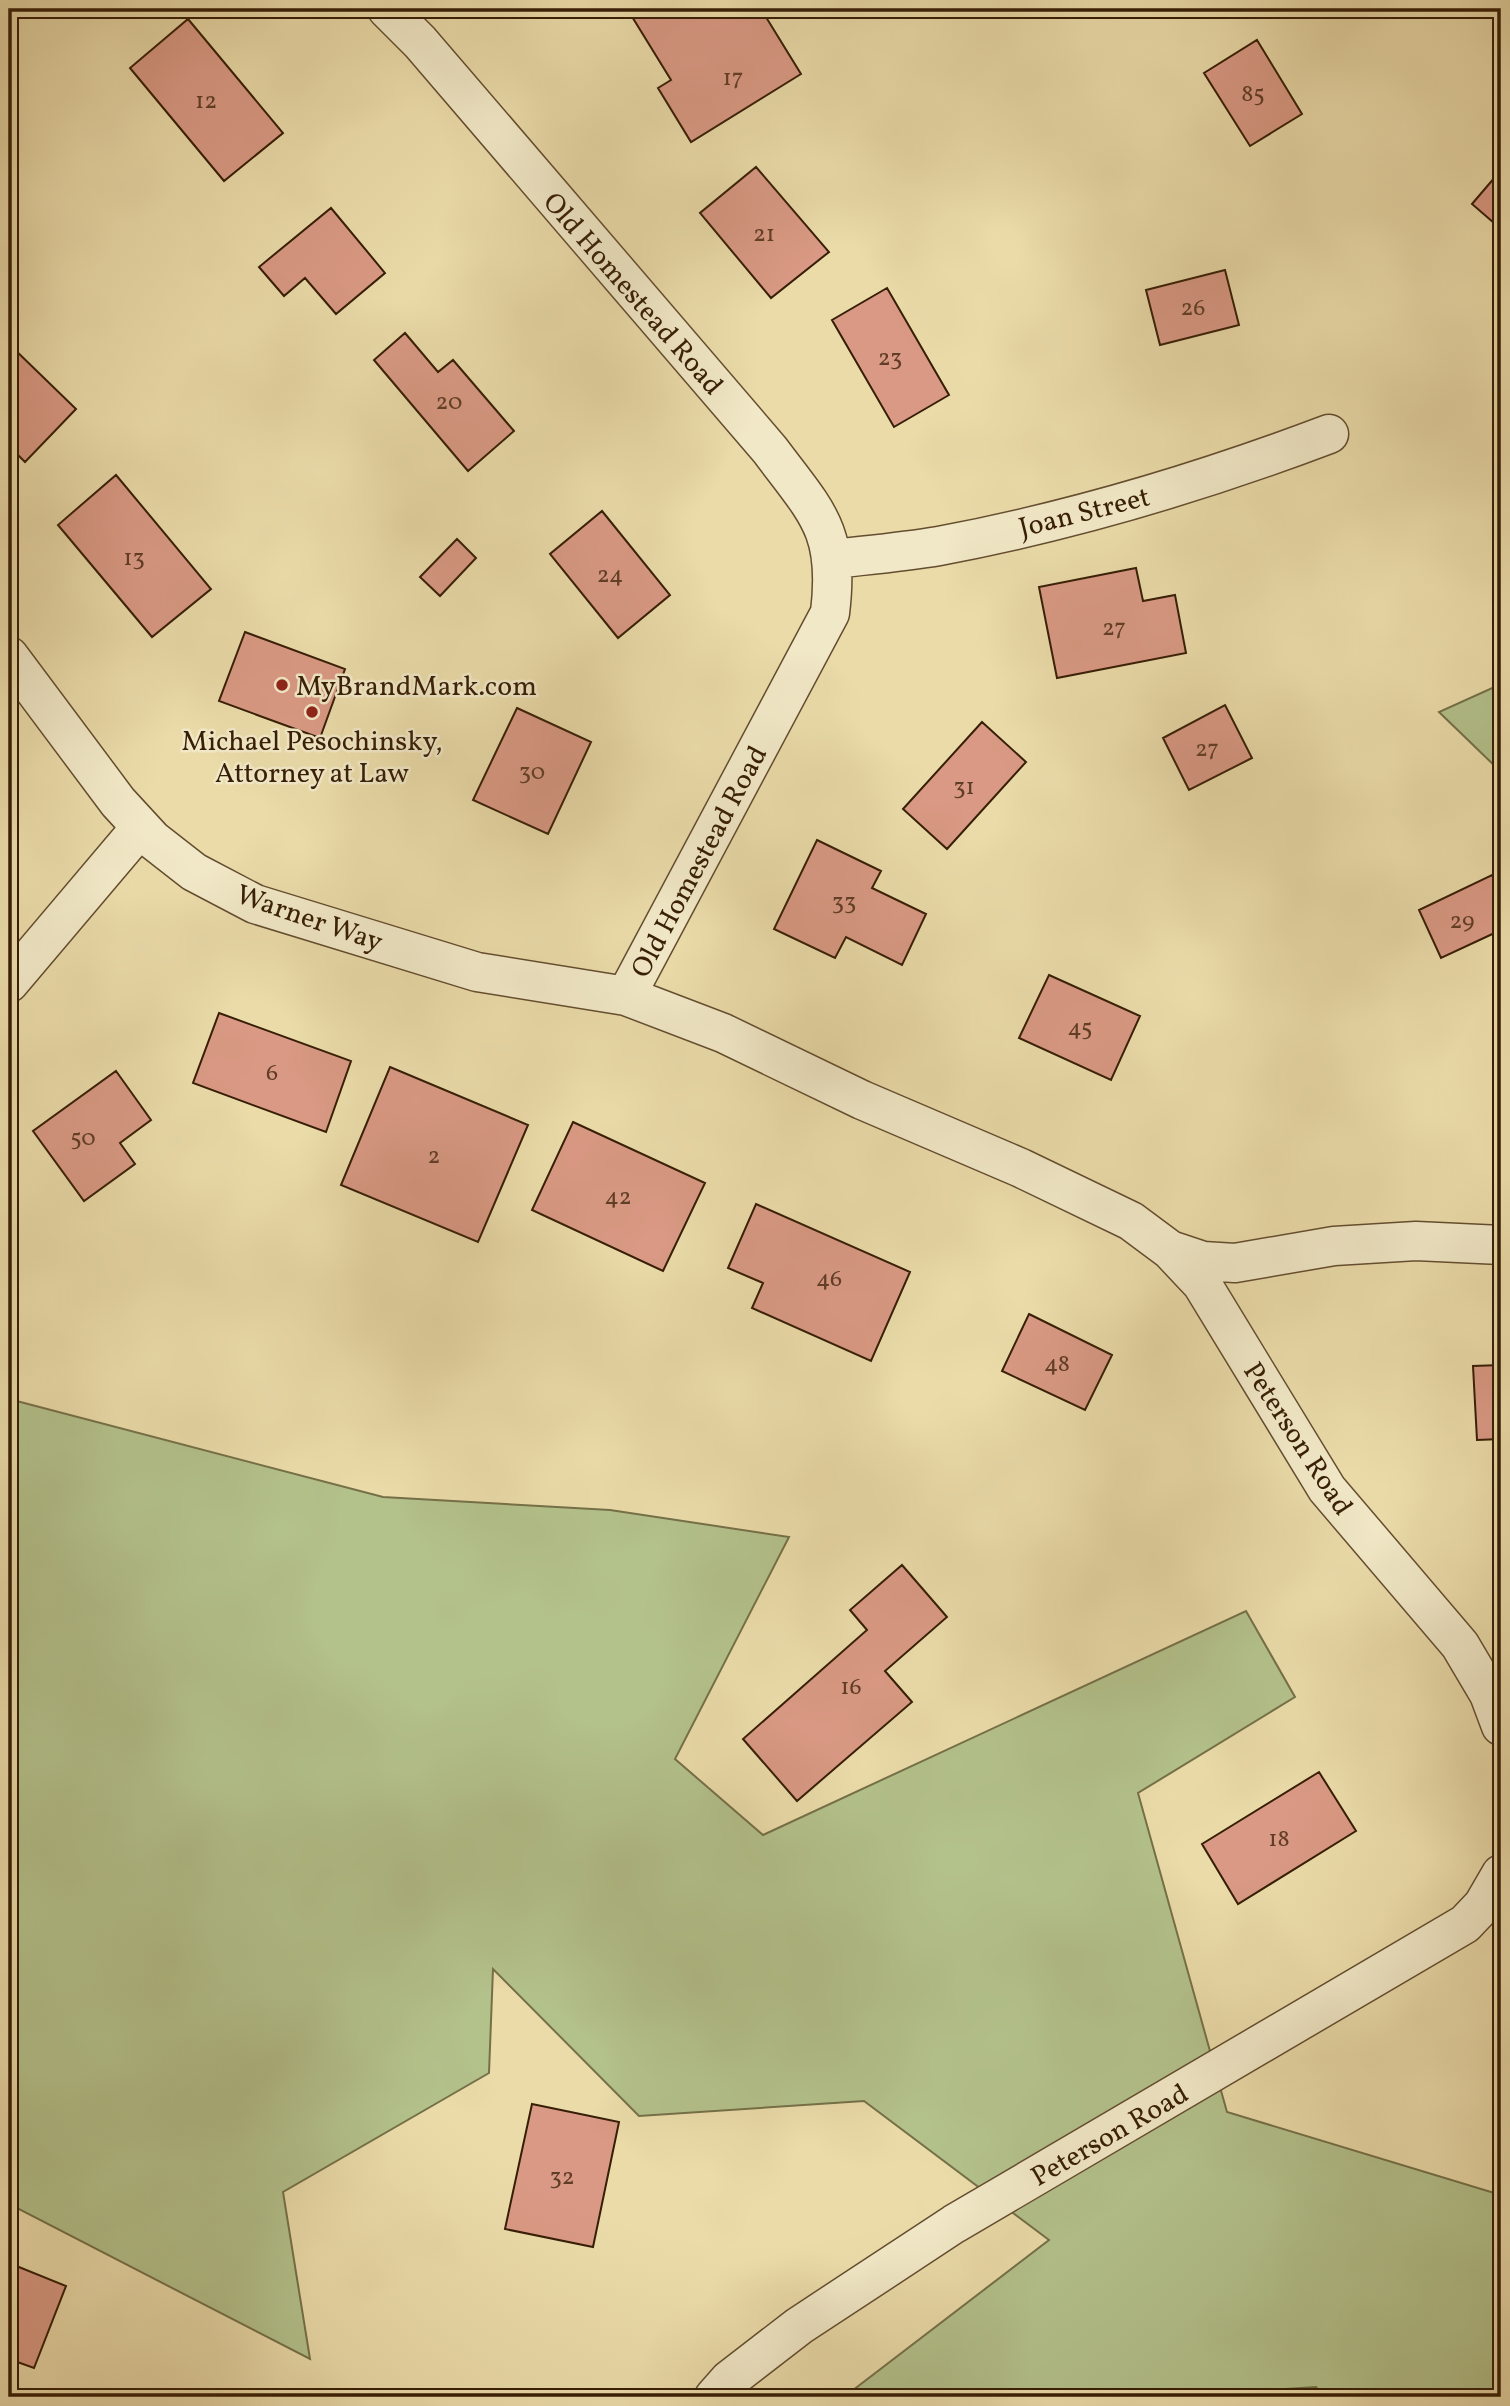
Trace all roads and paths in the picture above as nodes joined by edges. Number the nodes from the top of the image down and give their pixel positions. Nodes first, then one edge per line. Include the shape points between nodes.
1 (387, 9) edge
2 (1329, 434) dead end
3 (833, 559) junction
4 (9, 656) edge
5 (141, 827) junction
6 (9, 983) edge
7 (626, 996) junction
8 (1501, 1245) edge
9 (1170, 1250) junction
10 (1501, 1726) edge
11 (1501, 1874) edge
12 (715, 2397) edge

1 - 3 street, Old Homestead Road via 770,450 816,511 830,540
2 - 3 street, Joan Street via 1223,474 1108,508 937,546
3 - 7 street, Old Homestead Road via 830,613 815,647
4 - 5 street, Warner Way
5 - 6 street
5 - 7 street, Warner Way via 194,872 255,904 477,972
7 - 9 street, Old Homestead Road via 723,1033 862,1100 1021,1168 1131,1221
8 - 9 street, Old Homestead Road via 1416,1241 1334,1246 1235,1263 1203,1261
9 - 10 street, Peterson Road via 1202,1284 1327,1489 1460,1645 1489,1694
11 - 12 street, Peterson Road via 1483,1905 1465,1924 954,2224 799,2326 729,2380

